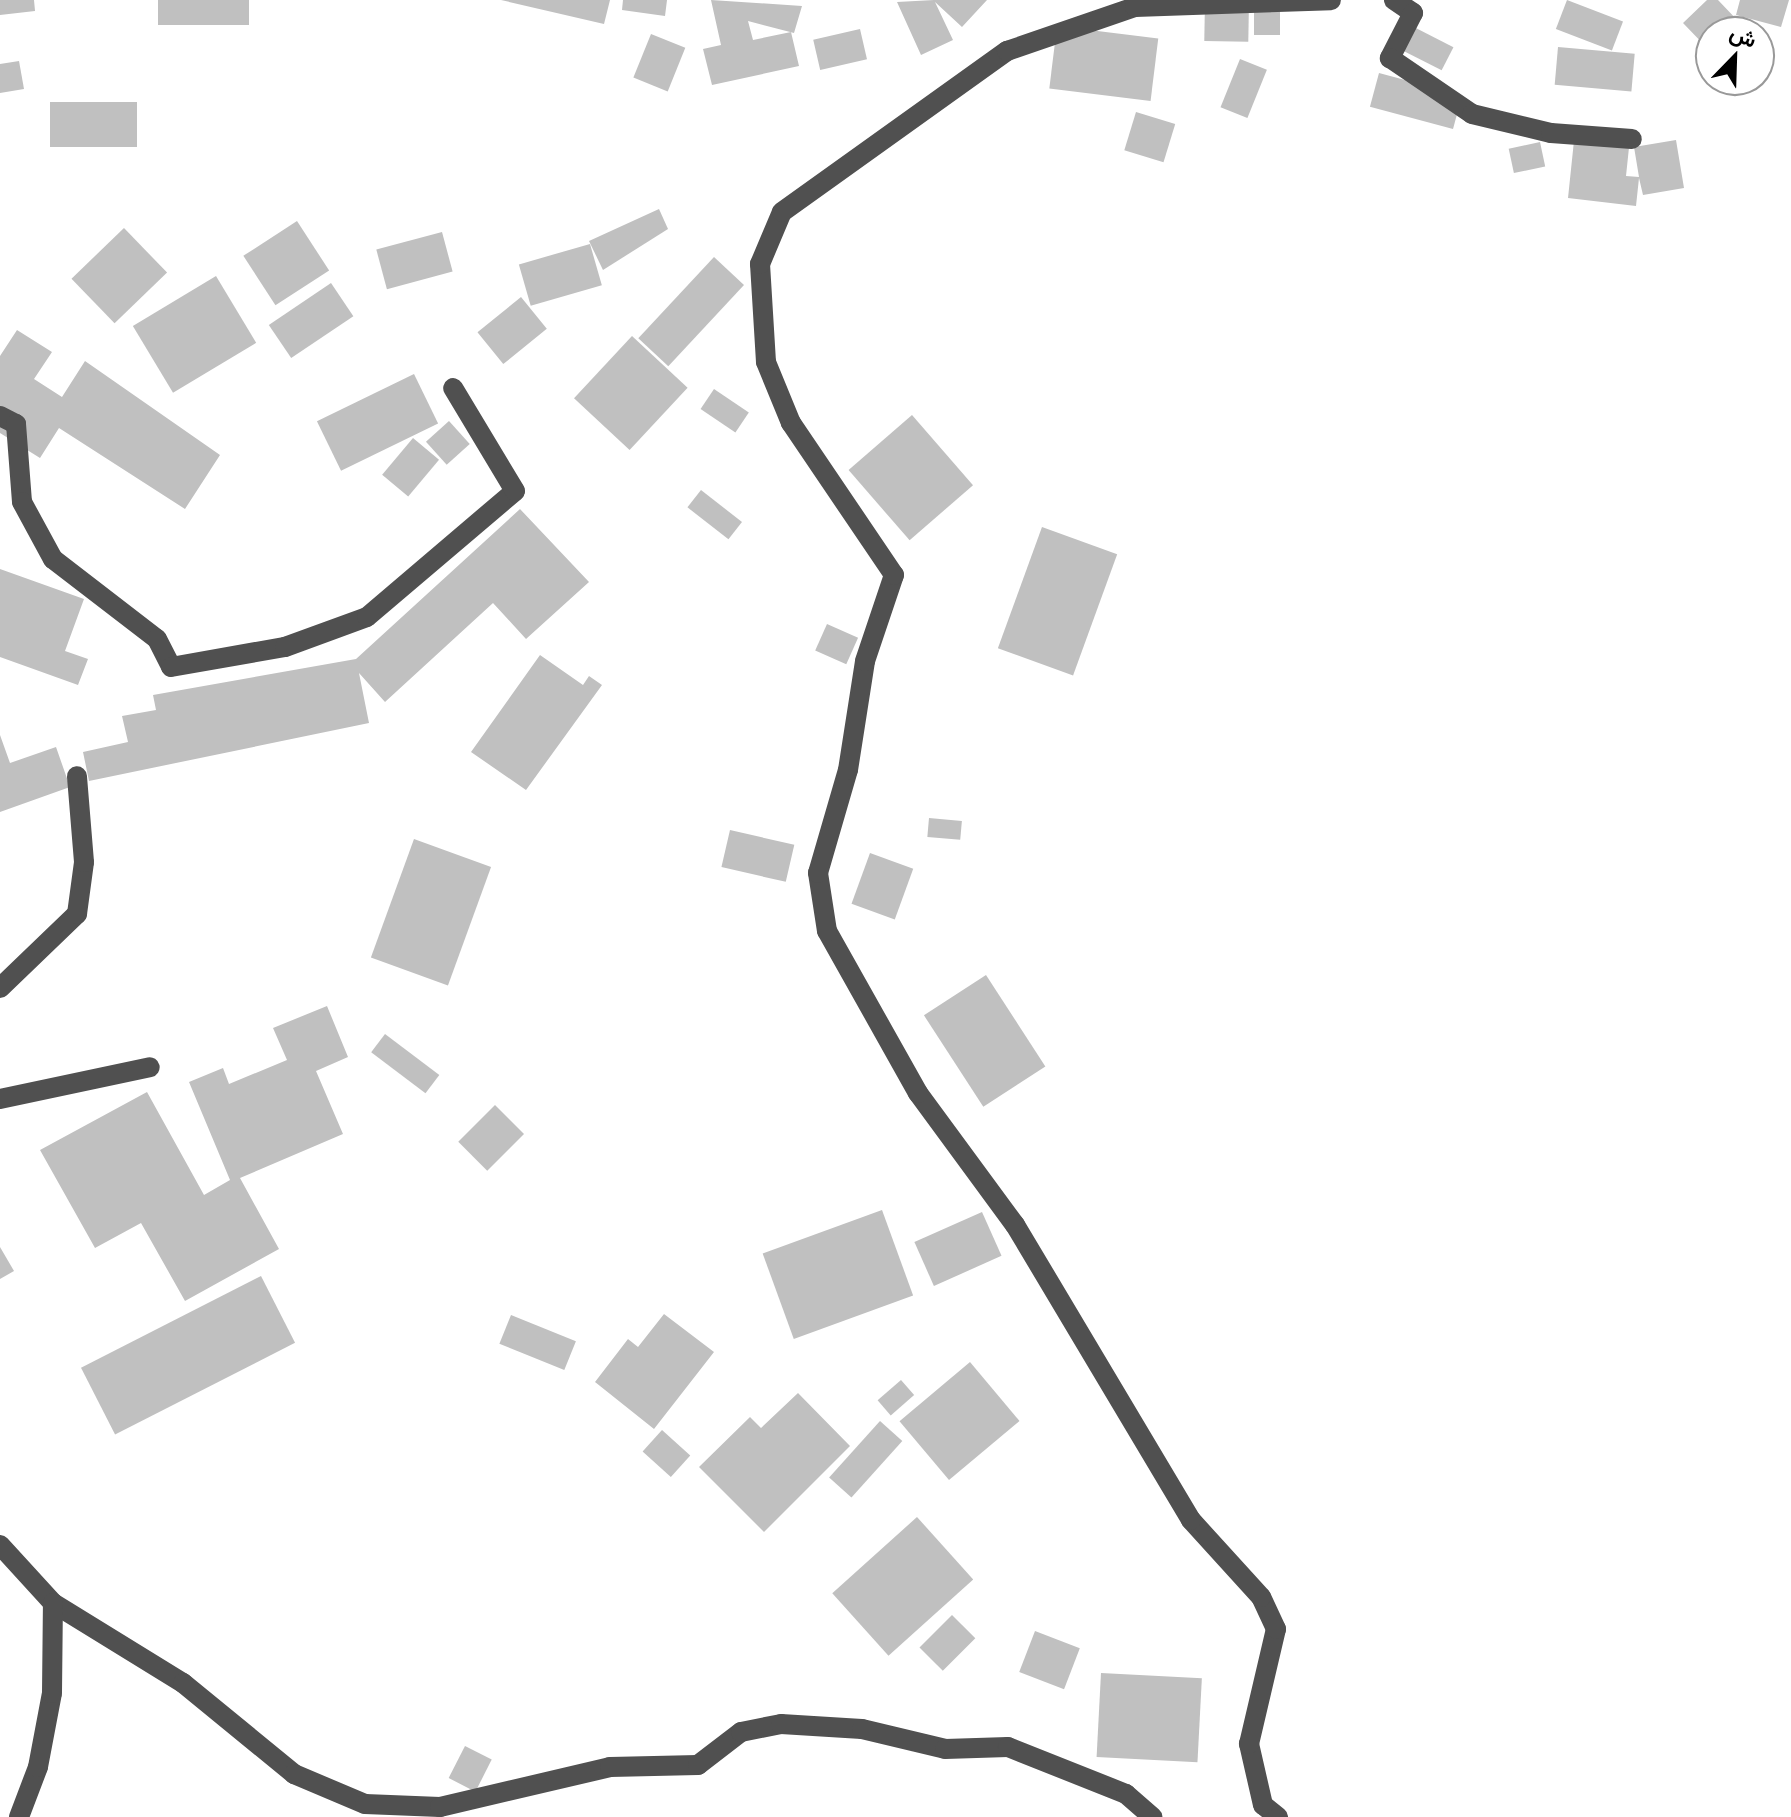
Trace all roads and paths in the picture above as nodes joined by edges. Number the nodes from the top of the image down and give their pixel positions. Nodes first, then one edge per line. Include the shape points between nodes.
1 (1331, 0) edge
2 (1394, 0) edge
3 (1632, 139) dead end
4 (453, 388) dead end
5 (0, 416) edge
6 (77, 776) dead end
7 (0, 988) edge
8 (150, 1067) dead end
9 (0, 1099) edge
10 (0, 1545) edge
11 (53, 1603) junction
12 (1263, 1813) edge
13 (19, 1817) edge
14 (1152, 1817) edge

1 - 12 street via 1135,7 1007,51 782,212 760,264 766,362 791,423 894,575 865,661 848,770 818,873 827,931 918,1093 1015,1225 1166,1482 1261,1597 1276,1629 1249,1744
2 - 3 street via 1413,13 1390,58 1472,114 1551,133
4 - 5 street via 515,491 367,617 285,647 171,667 157,639 53,559 22,502 16,424
6 - 7 street via 84,862 77,914
8 - 9 street
10 - 11 street
11 - 13 street via 52,1693 38,1767
11 - 14 street via 171,1674 294,1774 365,1804 440,1807 610,1767 698,1765 741,1732 781,1724 862,1729 945,1749 1008,1747 1126,1794

